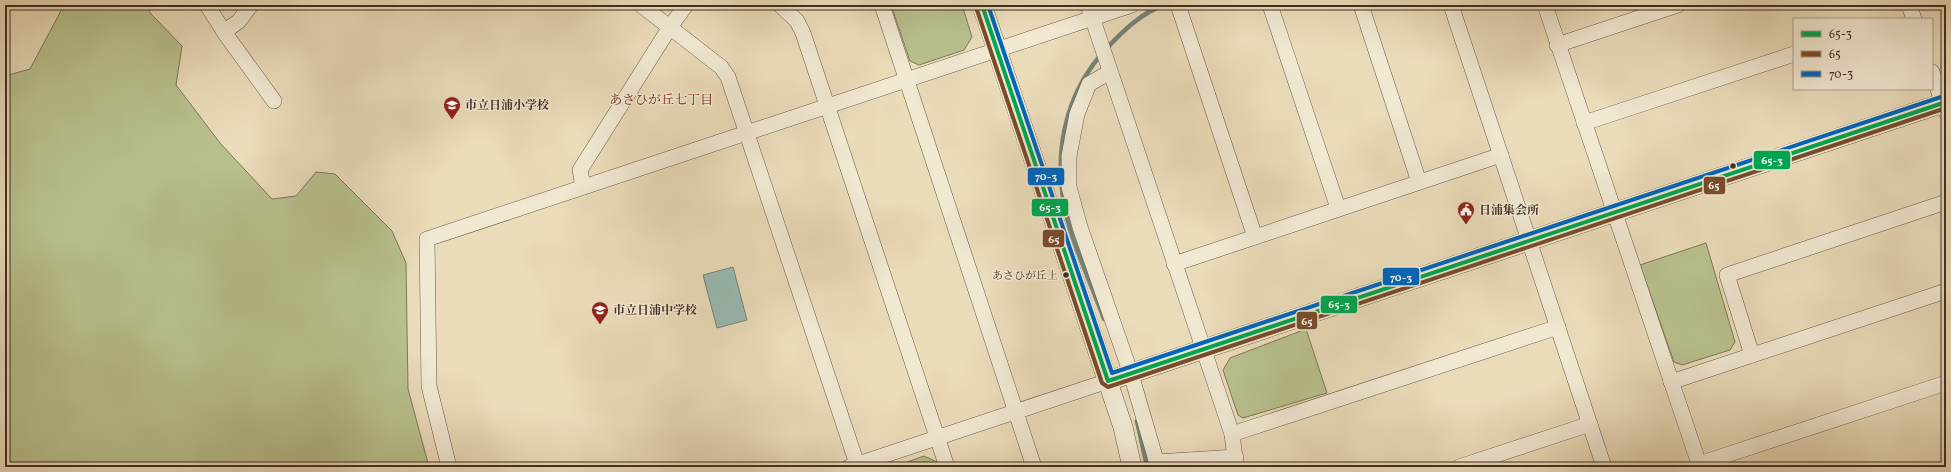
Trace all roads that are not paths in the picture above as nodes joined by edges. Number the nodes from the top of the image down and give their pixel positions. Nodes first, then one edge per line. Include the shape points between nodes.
1 (207, 5) edge
2 (251, 5) edge
3 (641, 5) edge
4 (686, 5) edge
5 (780, 5) edge
6 (882, 5) edge
7 (982, 5) edge
8 (1132, 5) edge
9 (1178, 5) edge
10 (1270, 5) edge
11 (1361, 5) edge
12 (1451, 5) edge
13 (1545, 5) edge
14 (1678, 5) edge
15 (1090, 12) edge
16 (670, 27) junction
17 (224, 32) junction
18 (1557, 45) junction
19 (997, 49) junction
20 (1793, 54) edge
21 (1110, 72) junction
22 (1933, 75) edge
23 (906, 79) junction
24 (274, 101) dead end
25 (826, 106) junction
26 (1945, 106) edge
27 (1584, 123) junction
28 (747, 132) junction
29 (1501, 155) junction
30 (1419, 182) junction
31 (584, 187) junction
32 (1946, 202) edge
33 (1338, 208) junction
34 (1615, 212) junction
35 (1255, 236) junction
36 (1529, 240) junction
37 (1174, 264) junction
38 (1946, 291) edge
39 (1558, 327) junction
40 (1203, 349) junction
41 (1752, 355) junction
42 (1131, 374) junction
43 (1108, 381) junction
44 (1672, 382) junction
45 (1946, 383) edge
46 (1017, 410) junction
47 (1590, 424) junction
48 (1232, 434) junction
49 (937, 437) junction
50 (1236, 462) edge
51 (1157, 465) edge
52 (855, 466) edge
53 (1699, 466) edge
54 (449, 467) edge
55 (947, 467) edge
56 (1034, 467) edge
57 (1132, 467) edge
58 (1459, 467) edge
59 (1604, 467) edge

1 - 17 street
2 - 17 street via 239,21
3 - 16 street
4 - 16 street
5 - 25 street via 797,21
6 - 23 street
7 - 19 street
8 - 15 street
9 - 35 street
10 - 33 street
11 - 30 street
12 - 29 street
13 - 18 street
14 - 18 street
15 - 19 street
15 - 21 street
16 - 28 street via 721,67 728,78
16 - 31 street via 580,170
17 - 24 street
18 - 27 street
19 - 23 street
19 - 43 street
20 - 27 street
21 - 37 street
21 - 42 street via 1089,84 1077,114 1069,156 1069,188
22 - 26 street
23 - 25 street
23 - 46 street
25 - 28 street
25 - 49 street
26 - 34 street
27 - 34 street
28 - 31 street
28 - 52 street
29 - 30 street
29 - 36 street
30 - 33 street
31 - 54 street via 427,240 429,386
32 - 41 street via 1727,274
33 - 35 street
34 - 36 street
34 - 44 street
35 - 37 street
36 - 39 street
36 - 40 street
37 - 40 street
38 - 41 street
39 - 47 street
39 - 48 street
40 - 42 street
40 - 48 street
41 - 44 street
42 - 43 street
42 - 51 street
43 - 46 street
43 - 57 street via 1123,427
44 - 53 street
45 - 53 street
46 - 49 street
46 - 56 street
47 - 58 street
47 - 59 street
48 - 50 street
49 - 52 street
49 - 55 street
50 - 51 street

